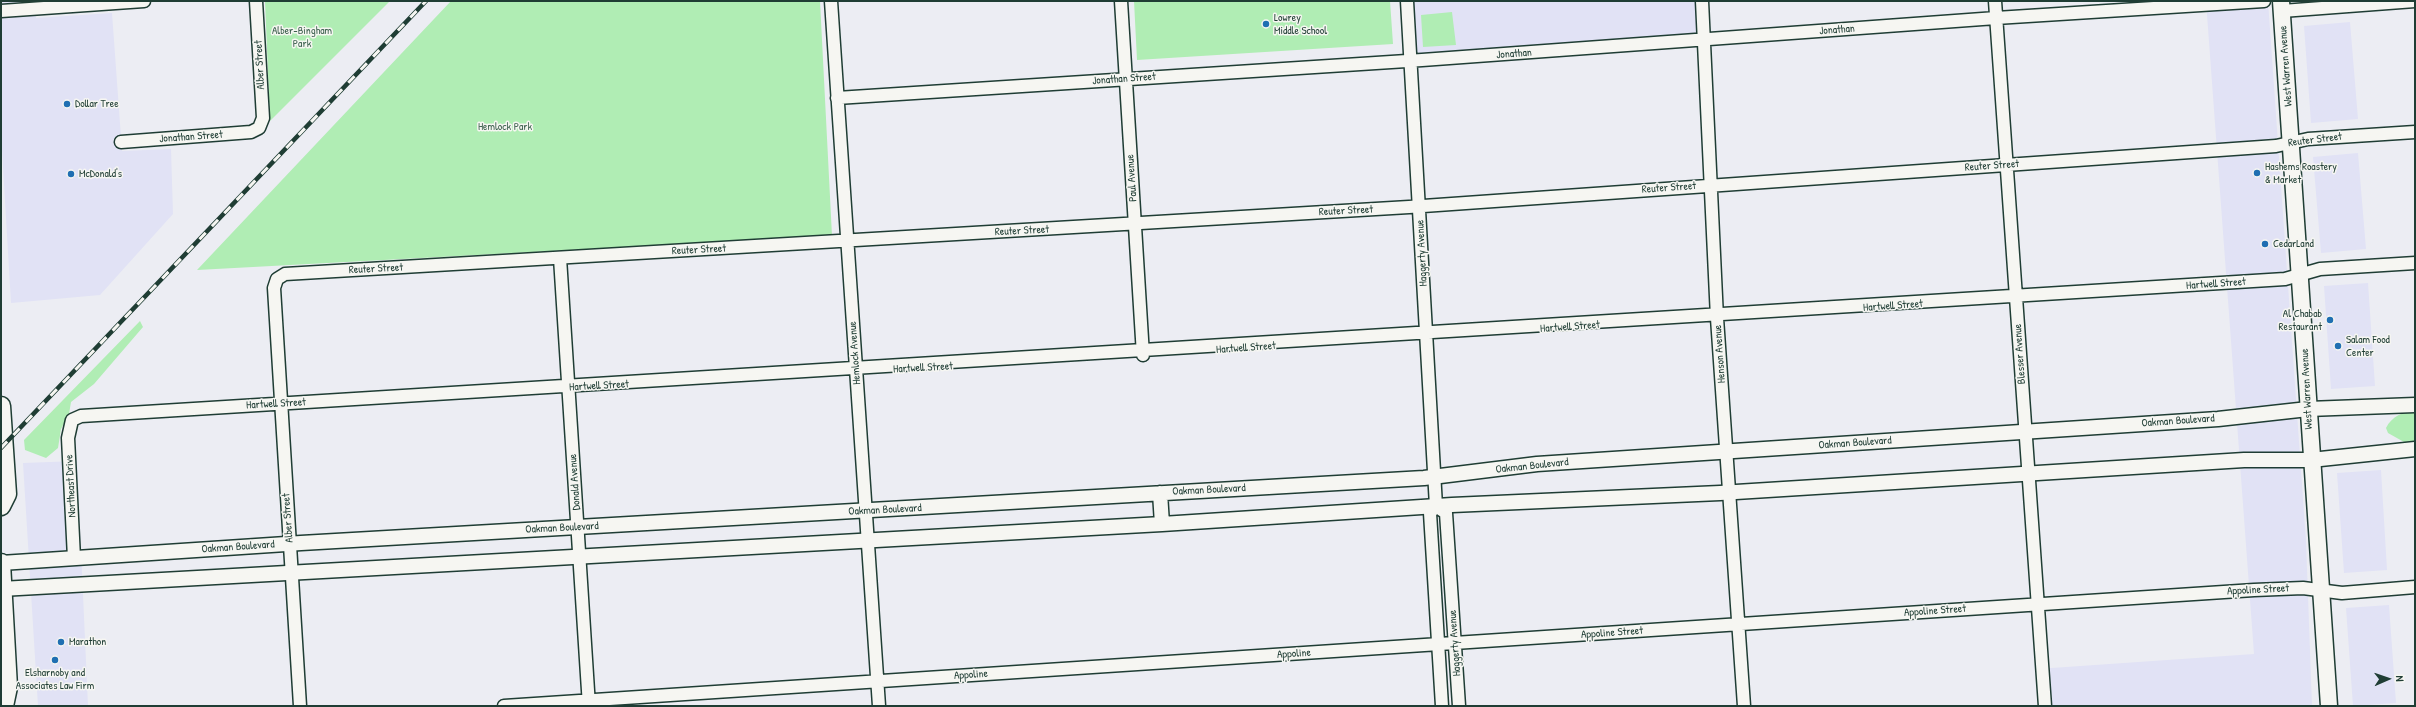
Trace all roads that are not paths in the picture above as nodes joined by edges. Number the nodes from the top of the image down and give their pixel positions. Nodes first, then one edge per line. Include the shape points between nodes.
1 (144, 1) edge
2 (256, 1) edge
3 (831, 1) edge
4 (1121, 1) edge
5 (1407, 1) edge
6 (1702, 1) edge
7 (1995, 1) edge
8 (2264, 1) edge
9 (2415, 1) edge
10 (2281, 6) edge
11 (1, 11) edge
12 (1996, 18) junction
13 (1704, 40) junction
14 (1410, 61) junction
15 (1126, 79) junction
16 (837, 98) junction
17 (259, 128) joint
18 (2415, 132) edge
19 (122, 142) dead end
20 (2291, 142) junction
21 (2006, 165) junction
22 (1710, 185) junction
23 (1420, 206) junction
24 (1135, 224) junction
25 (848, 241) junction
26 (560, 258) junction
27 (2415, 263) edge
28 (2300, 274) junction
29 (277, 279) joint
30 (2016, 298) junction
31 (1717, 318) junction
32 (1427, 336) junction
33 (1143, 354) junction
34 (857, 372) junction
35 (569, 388) junction
36 (281, 404) junction
37 (2415, 405) edge
38 (1, 406) edge
39 (2308, 409) junction
40 (76, 417) joint
41 (2026, 430) junction
42 (2415, 449) edge
43 (1726, 451) junction
44 (2311, 460) junction
45 (2030, 473) junction
46 (1435, 476) junction
47 (1729, 492) junction
48 (1160, 493) junction
49 (1, 506) edge
50 (1436, 506) junction
51 (866, 511) junction
52 (1162, 524) junction
53 (578, 528) junction
54 (868, 540) junction
55 (290, 544) junction
56 (579, 556) junction
57 (74, 558) junction
58 (1, 563) edge
59 (292, 572) junction
60 (1450, 579) junction
61 (1434, 580) junction
62 (2415, 587) edge
63 (2, 589) edge
64 (2321, 590) junction
65 (2038, 605) junction
66 (1738, 624) junction
67 (1455, 643) junction
68 (1438, 644) junction
69 (877, 681) junction
70 (8, 687) junction
71 (589, 703) edge
72 (4, 706) edge
73 (18, 706) edge
74 (300, 706) edge
75 (504, 706) edge
76 (879, 706) edge
77 (1442, 706) edge
78 (1459, 706) edge
79 (1744, 706) edge
80 (2045, 706) edge
81 (2329, 706) edge

1 - 11 street
2 - 17 street, Alber Street via 263,118
3 - 16 street, Hemlock Avenue
4 - 15 street, Paul Avenue
5 - 14 street, Haggerty Avenue
6 - 13 street, Henson Avenue
7 - 12 street, Blesser Avenue
8 - 12 street, Jonathan
9 - 10 street
10 - 20 main road, West Warren Avenue
12 - 13 street, Jonathan
12 - 21 street, Blesser Avenue
13 - 14 street, Jonathan
13 - 22 street, Henson Avenue
14 - 15 street, Jonathan Street
14 - 23 street, Haggerty Avenue
15 - 16 street, Jonathan Street
15 - 24 street, Paul Avenue
16 - 25 street, Hemlock Avenue
17 - 19 street, Jonathan Street via 251,132
18 - 20 street, Reuter Street
20 - 21 street, Reuter Street via 2276,146
20 - 28 main road, West Warren Avenue
21 - 22 street, Reuter Street
21 - 30 street, Blesser Avenue
22 - 23 street, Reuter Street
22 - 31 street, Henson Avenue
23 - 24 street, Reuter Street
23 - 32 street, Haggerty Avenue
24 - 25 street, Reuter Street
24 - 33 street, Paul Avenue
25 - 26 street, Reuter Street
25 - 34 street, Hemlock Avenue
26 - 29 street, Reuter Street via 285,274
26 - 35 street, Donald Avenue
27 - 28 street, Hartwell Street via 2320,269
28 - 30 street, Hartwell Street via 2285,279
28 - 39 main road, West Warren Avenue
29 - 36 street, Alber Street via 274,288
30 - 31 street, Hartwell Street
30 - 41 street, Blesser Avenue
31 - 32 street, Hartwell Street
31 - 43 street, Henson Avenue
32 - 33 street, Hartwell Street
32 - 46 street, Haggerty Avenue
33 - 34 street, Hartwell Street
34 - 35 street, Hartwell Street
34 - 51 street, Hemlock Avenue
35 - 36 street, Hartwell Street
35 - 53 street, Donald Avenue
36 - 40 street, Hartwell Street
36 - 55 street, Alber Street
37 - 39 street, Oakman Boulevard
38 - 49 main road via 7,494
39 - 41 street, Oakman Boulevard via 2218,419
39 - 44 main road, West Warren Avenue
40 - 57 street, Northeast Drive via 72,420 68,438
41 - 43 street, Oakman Boulevard
41 - 45 street, Blesser Avenue
42 - 44 street
43 - 46 street, Oakman Boulevard via 1537,464
43 - 47 street, Henson Avenue
44 - 45 street via 2244,460
44 - 64 main road, West Warren Avenue
45 - 47 street
45 - 65 street, Blesser Avenue
46 - 48 street, Oakman Boulevard
46 - 50 street, Haggerty Avenue
47 - 50 street
47 - 66 street, Henson Avenue
48 - 51 street, Oakman Boulevard
48 - 52 street
50 - 52 street
50 - 60 street, Haggerty Avenue via 1446,513
50 - 61 street, Haggerty Avenue via 1430,513
51 - 53 street, Oakman Boulevard
51 - 54 street, Hemlock Avenue
52 - 54 street
53 - 55 street, Oakman Boulevard
53 - 56 street, Donald Avenue
54 - 56 street
54 - 69 street, Hemlock Avenue
55 - 57 street, Oakman Boulevard
55 - 59 street, Alber Street
56 - 59 street
56 - 71 street, Donald Avenue
57 - 58 street, Oakman Boulevard
58 - 63 main road
59 - 63 street
59 - 74 street, Alber Street
60 - 61 street
60 - 67 street, Haggerty Avenue
61 - 68 street, Haggerty Avenue
62 - 64 street, Appoline Street via 2342,593
63 - 70 main road
64 - 65 street, Appoline Street via 2254,590
64 - 81 main road, West Warren Avenue
65 - 66 street, Appoline Street
65 - 80 street, Blesser Avenue
66 - 67 street, Appoline Street
66 - 79 street, Henson Avenue
67 - 68 street, Appoline Street
67 - 78 street, Haggerty Avenue
68 - 69 street, Appoline
68 - 77 street, Haggerty Avenue
69 - 71 street, Appoline
69 - 76 street, Hemlock Avenue
70 - 72 main road
70 - 73 main road
71 - 75 street, Appoline

